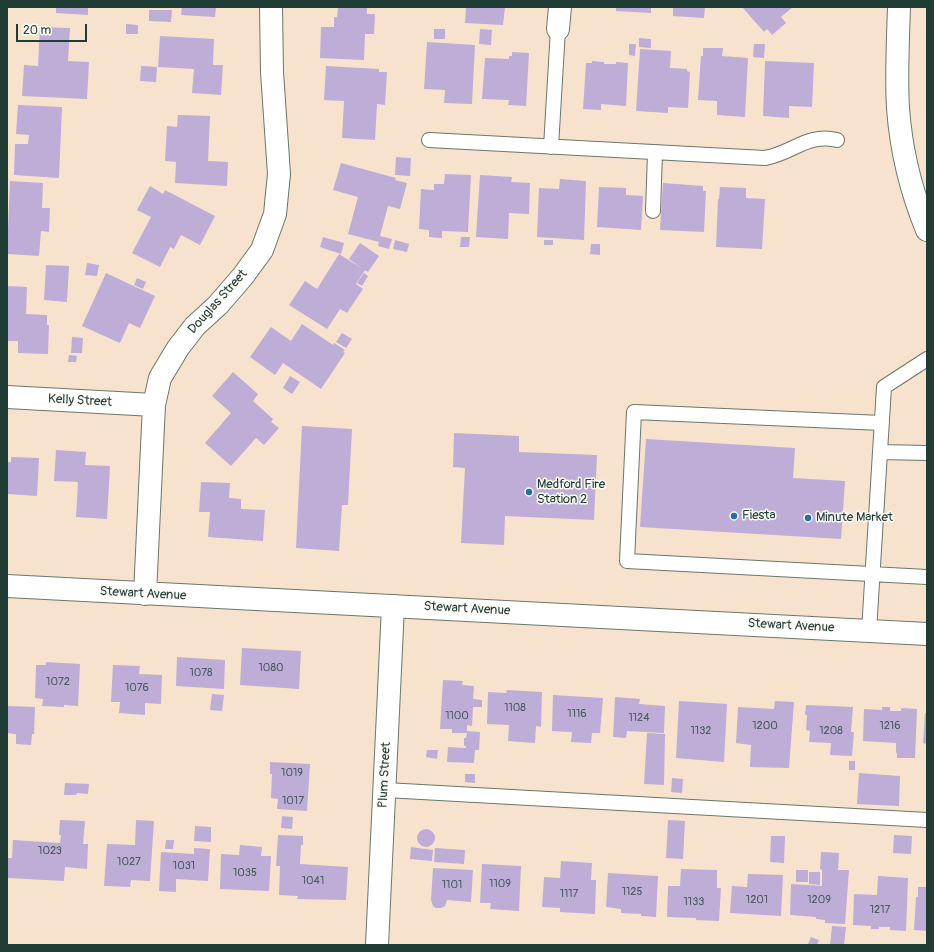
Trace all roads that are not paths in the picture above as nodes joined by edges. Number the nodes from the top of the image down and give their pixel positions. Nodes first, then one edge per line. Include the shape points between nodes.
1 (271, 7) edge
2 (560, 7) edge
3 (898, 7) edge
4 (558, 29) joint
5 (429, 140) dead end
6 (837, 140) dead end
7 (551, 147) junction
8 (655, 153) junction
9 (653, 211) dead end
10 (927, 230) edge
11 (927, 359) edge
12 (7, 397) edge
13 (154, 406) junction
14 (882, 423) junction
15 (880, 452) junction
16 (927, 453) edge
17 (873, 575) junction
18 (927, 577) edge
19 (7, 586) edge
20 (145, 594) junction
21 (393, 606) junction
22 (869, 630) junction
23 (927, 634) edge
24 (385, 790) junction
25 (927, 820) edge
26 (378, 945) edge

1 - 13 main road, Douglas Street via 272,72 279,174 275,214 262,250 243,276 218,305 195,326 178,348 160,378
2 - 4 main road
3 - 10 main road via 898,95 901,134 914,194
4 - 7 lane
5 - 7 lane
6 - 8 lane via 815,139 765,158
7 - 8 lane
8 - 9 lane
11 - 14 lane via 884,387
12 - 13 main road, Kelly Street
13 - 20 main road, Douglas Street
14 - 15 lane
14 - 17 lane via 634,412 627,561
15 - 16 lane
15 - 17 lane
17 - 18 lane
17 - 22 lane
19 - 20 main road, Stewart Avenue
20 - 21 main road, Stewart Avenue
21 - 22 main road, Stewart Avenue
21 - 24 main road, Plum Street
22 - 23 main road, Stewart Avenue
24 - 25 lane
24 - 26 main road, Plum Street

